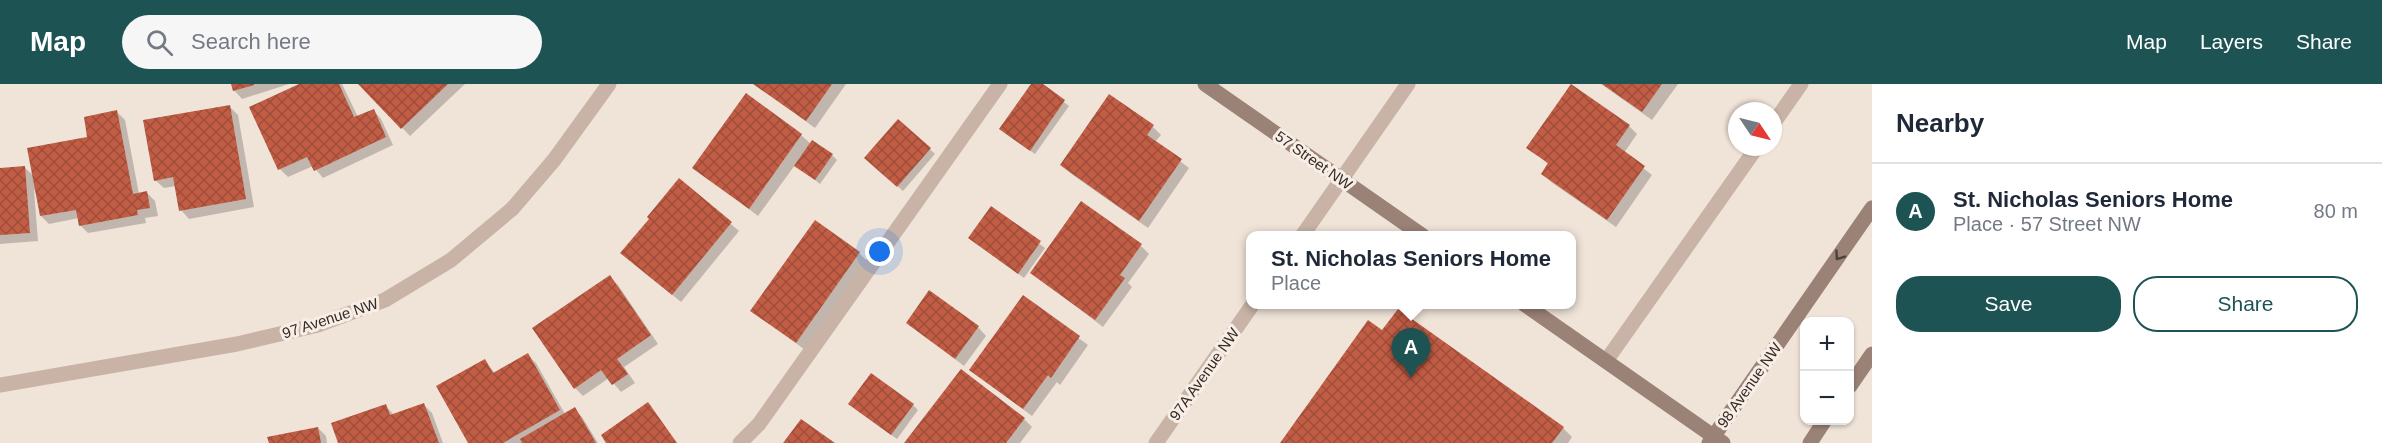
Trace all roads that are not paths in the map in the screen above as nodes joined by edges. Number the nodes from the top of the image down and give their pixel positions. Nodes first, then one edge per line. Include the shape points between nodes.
1 (609, 84) edge
2 (1000, 84) edge
3 (1205, 84) edge
4 (1408, 84) edge
5 (1801, 84) edge
6 (1782, 111) edge
7 (1751, 156) edge
8 (1341, 179) junction
9 (1872, 208) edge
10 (1305, 231) edge
11 (1416, 231) edge
12 (1250, 309) edge
13 (1531, 309) edge
14 (1872, 354) edge
15 (1606, 361) junction
16 (1854, 380) edge
17 (0, 385) edge
18 (1822, 425) edge
19 (1715, 441) edge
20 (740, 443) edge
21 (1156, 443) edge
22 (1810, 443) edge

1 - 17 street, 97 Avenue NW via 554,160 512,209 451,260 385,300 318,325 237,344
2 - 20 street via 759,424
3 - 8 street, 57 Street NW
4 - 8 street
5 - 6 street
7 - 15 street
8 - 10 street
8 - 11 street, 57 Street NW
9 -> 19 street, 98 Avenue NW
12 - 21 street, 97A Avenue NW
13 - 15 street
14 - 16 street
15 - 19 street
18 - 22 street

